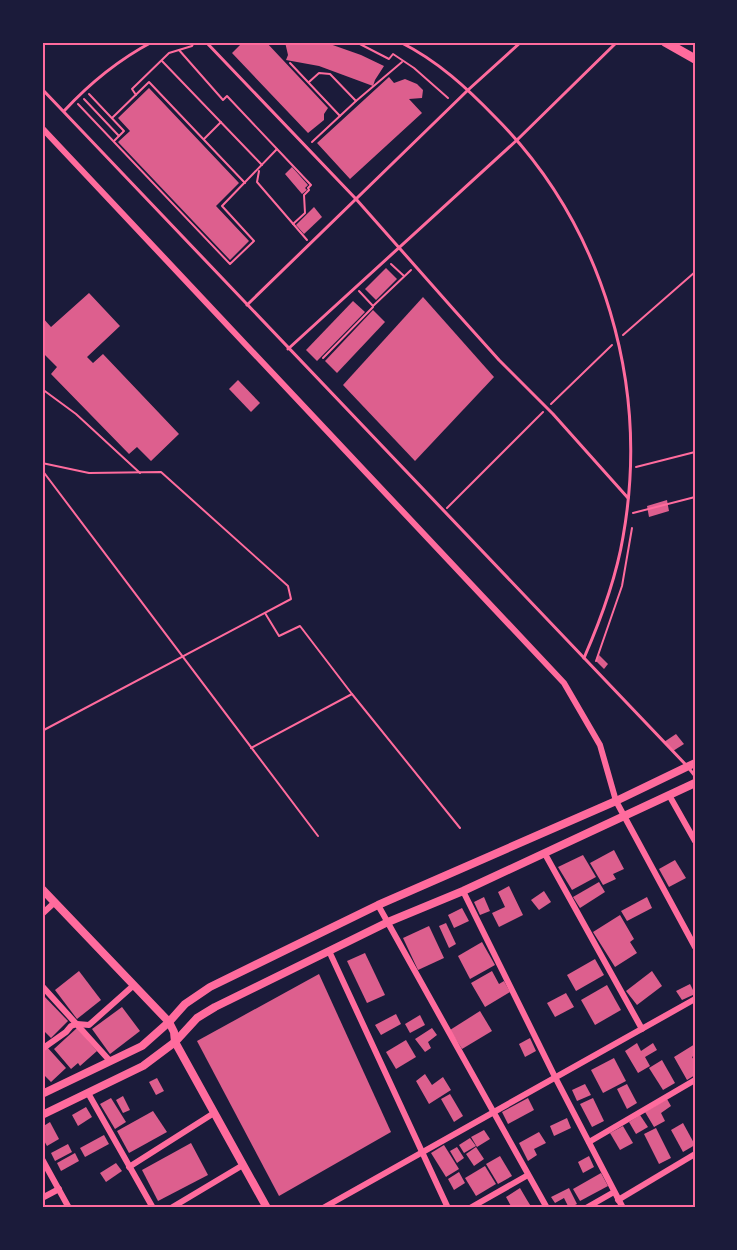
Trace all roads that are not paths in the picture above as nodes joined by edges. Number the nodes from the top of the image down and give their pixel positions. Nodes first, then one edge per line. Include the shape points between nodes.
1 (152, 42) edge
2 (206, 42) edge
3 (400, 42) edge
4 (521, 42) edge
5 (617, 42) edge
6 (665, 42) edge
7 (695, 59) edge
8 (42, 89) edge
9 (468, 90) junction
10 (63, 112) junction
11 (42, 129) edge
12 (517, 140) junction
13 (356, 199) junction
14 (398, 248) junction
15 (247, 305) junction
16 (288, 349) junction
17 (628, 498) junction
18 (584, 658) junction
19 (691, 765) edge
20 (695, 776) edge
21 (695, 783) edge
22 (669, 795) junction
23 (616, 801) junction
24 (625, 817) junction
25 (695, 841) edge
26 (545, 854) junction
27 (42, 889) edge
28 (463, 891) junction
29 (55, 902) junction
30 (378, 905) junction
31 (42, 914) edge
32 (388, 922) junction
33 (695, 947) edge
34 (329, 951) junction
35 (134, 985) junction
36 (42, 986) edge
37 (695, 999) edge
38 (169, 1022) junction
39 (77, 1024) junction
40 (642, 1029) junction
41 (175, 1042) junction
42 (42, 1049) edge
43 (110, 1061) junction
44 (555, 1077) junction
45 (695, 1080) edge
46 (88, 1093) junction
47 (42, 1094) edge
48 (493, 1112) junction
49 (214, 1113) junction
50 (42, 1115) edge
51 (589, 1142) junction
52 (423, 1152) junction
53 (695, 1154) edge
54 (42, 1159) edge
55 (243, 1165) junction
56 (129, 1167) junction
57 (528, 1175) junction
58 (59, 1189) junction
59 (614, 1192) junction
60 (42, 1198) edge
61 (618, 1200) junction
62 (69, 1208) edge
63 (153, 1208) edge
64 (171, 1208) edge
65 (267, 1208) edge
66 (322, 1208) edge
67 (448, 1208) edge
68 (470, 1208) edge
69 (547, 1208) edge
70 (585, 1208) edge
71 (623, 1208) edge

1 - 10 lane via 104,72
2 - 13 lane
3 - 9 lane via 440,66
4 - 9 lane
5 - 12 lane
6 - 7 main road
8 - 10 lane
9 - 12 lane
9 - 13 lane
10 - 15 lane
11 - 23 street via 564,683 600,745
12 - 14 lane
12 - 17 lane via 548,180 577,230 601,284 625,372 630,414
13 - 14 lane
13 - 15 lane
14 - 16 lane
14 - 17 lane
15 - 16 lane
16 - 18 lane
17 - 18 lane via 611,587
18 - 19 lane
19 - 20 lane
19 - 23 street
21 - 22 street
22 - 24 street
22 - 25 street
23 - 24 street
23 - 30 street
24 - 26 street
24 - 33 street
26 - 28 street
26 - 40 street
27 - 29 street
28 - 32 street
28 - 44 street
29 - 31 street
29 - 35 street
30 - 32 street
30 - 38 street via 210,987 185,1004
32 - 34 street
32 - 48 street
34 - 41 street via 215,1007 197,1018
34 - 52 street
35 - 38 street
35 - 39 street via 89,1025
36 - 39 street
37 - 40 street
38 - 41 street
38 - 43 street via 142,1047
39 - 42 street
39 - 43 street
40 - 44 street
41 - 46 street via 143,1066
41 - 49 street
43 - 47 street
44 - 48 street
44 - 51 street
45 - 51 street
46 - 50 street
46 - 56 street
48 - 52 street
48 - 57 street
49 - 55 street
49 - 56 street
51 - 59 street
52 - 66 street
52 - 67 street
53 - 61 street
54 - 58 street
55 - 64 street
55 - 65 street
56 - 63 street
57 - 68 street
57 - 69 street
58 - 60 street
58 - 62 street
59 - 61 street
59 - 70 street
61 - 71 street

